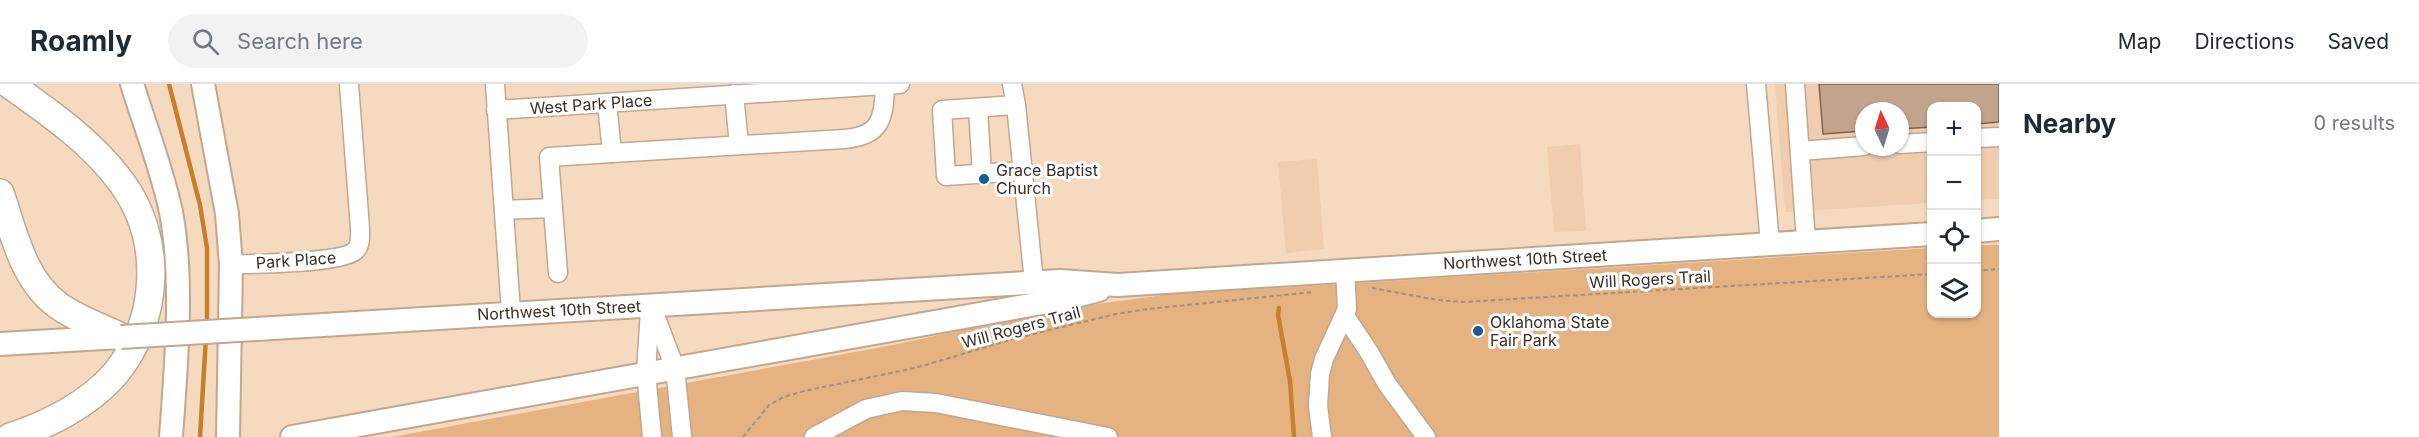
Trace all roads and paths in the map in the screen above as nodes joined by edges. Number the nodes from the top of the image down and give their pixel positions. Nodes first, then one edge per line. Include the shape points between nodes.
1 (9, 84) edge
2 (132, 84) edge
3 (203, 84) edge
4 (349, 84) edge
5 (495, 84) edge
6 (893, 84) edge
7 (1012, 84) edge
8 (1756, 84) edge
9 (1795, 84) edge
10 (734, 94) junction
11 (607, 103) junction
12 (1016, 105) junction
13 (978, 109) junction
14 (496, 110) junction
15 (1999, 137) edge
16 (1981, 138) edge
17 (1927, 142) edge
18 (1909, 143) edge
19 (739, 145) junction
20 (1855, 147) edge
21 (1800, 151) junction
22 (612, 153) junction
23 (1023, 171) junction
24 (982, 174) junction
25 (0, 193) edge
26 (553, 207) junction
27 (504, 210) junction
28 (1999, 229) edge
29 (1981, 231) edge
30 (1927, 234) edge
31 (1806, 242) junction
32 (1770, 244) junction
33 (231, 265) junction
34 (1345, 269) junction
35 (1999, 269) edge
36 (1981, 271) edge
37 (558, 273) dead end
38 (1927, 274) edge
39 (1034, 282) junction
40 (1118, 285) junction
41 (1371, 288) dead end
42 (1314, 292) dead end
43 (651, 305) junction
44 (511, 312) junction
45 (1345, 316) junction
46 (104, 334) junction
47 (0, 344) edge
48 (675, 368) junction
49 (646, 372) junction
50 (10, 437) edge
51 (171, 437) edge
52 (228, 437) edge
53 (292, 437) edge
54 (652, 437) edge
55 (682, 437) edge
56 (743, 437) edge
57 (814, 437) edge
58 (1108, 437) edge
59 (1322, 437) edge
60 (1426, 437) edge

1 - 50 highway via 90,146 123,184 144,228 152,276 146,316 115,374 69,411
2 - 51 main road via 170,211 175,245
3 - 33 main road via 227,214
4 - 33 street, Park Place via 360,228 358,247 338,258
5 - 14 street
6 - 10 street, West Park Place
6 - 19 street via 881,120 866,136
7 - 12 street
8 - 32 street
9 - 21 street
10 - 11 street, West Park Place
10 - 19 street
11 - 14 street, West Park Place
11 - 22 street
12 - 13 street
12 - 23 street
13 - 24 street
13 - 24 street via 942,110 945,176
14 - 27 street
15 - 16 street
17 - 18 street
19 - 22 street
20 - 21 street
21 - 31 street
22 - 26 street via 549,157
23 - 24 street
23 - 39 street
25 - 46 highway via 31,276 58,306
26 - 27 street
26 - 37 street
27 - 44 street
28 - 29 main road
30 - 31 main road, Northwest 10th Street
31 - 32 main road, Northwest 10th Street
32 - 34 main road, Northwest 10th Street
33 - 52 main road
34 - 40 main road, Northwest 10th Street
34 - 45 street
35 - 36 path
38 - 41 path, Will Rogers Trail via 1463,302
39 - 40 main road, Northwest 10th Street
39 - 43 main road, Northwest 10th Street
40 - 48 main road, Northwest 10th Street via 1053,301
42 - 56 path, Will Rogers Trail via 1116,314 915,368 804,391 769,405
43 - 44 main road, Northwest 10th Street
43 - 48 street
43 - 49 street
44 - 46 main road, Northwest 10th Street, bridge via 273,328
45 - 59 street via 1320,374 1318,406
45 - 60 street
46 - 47 main road, Northwest 10th Street
48 - 49 main road, Northwest 10th Street
48 - 55 street
49 - 53 main road, Northwest 10th Street
49 - 54 street
57 - 58 street via 866,410 902,401 936,403

